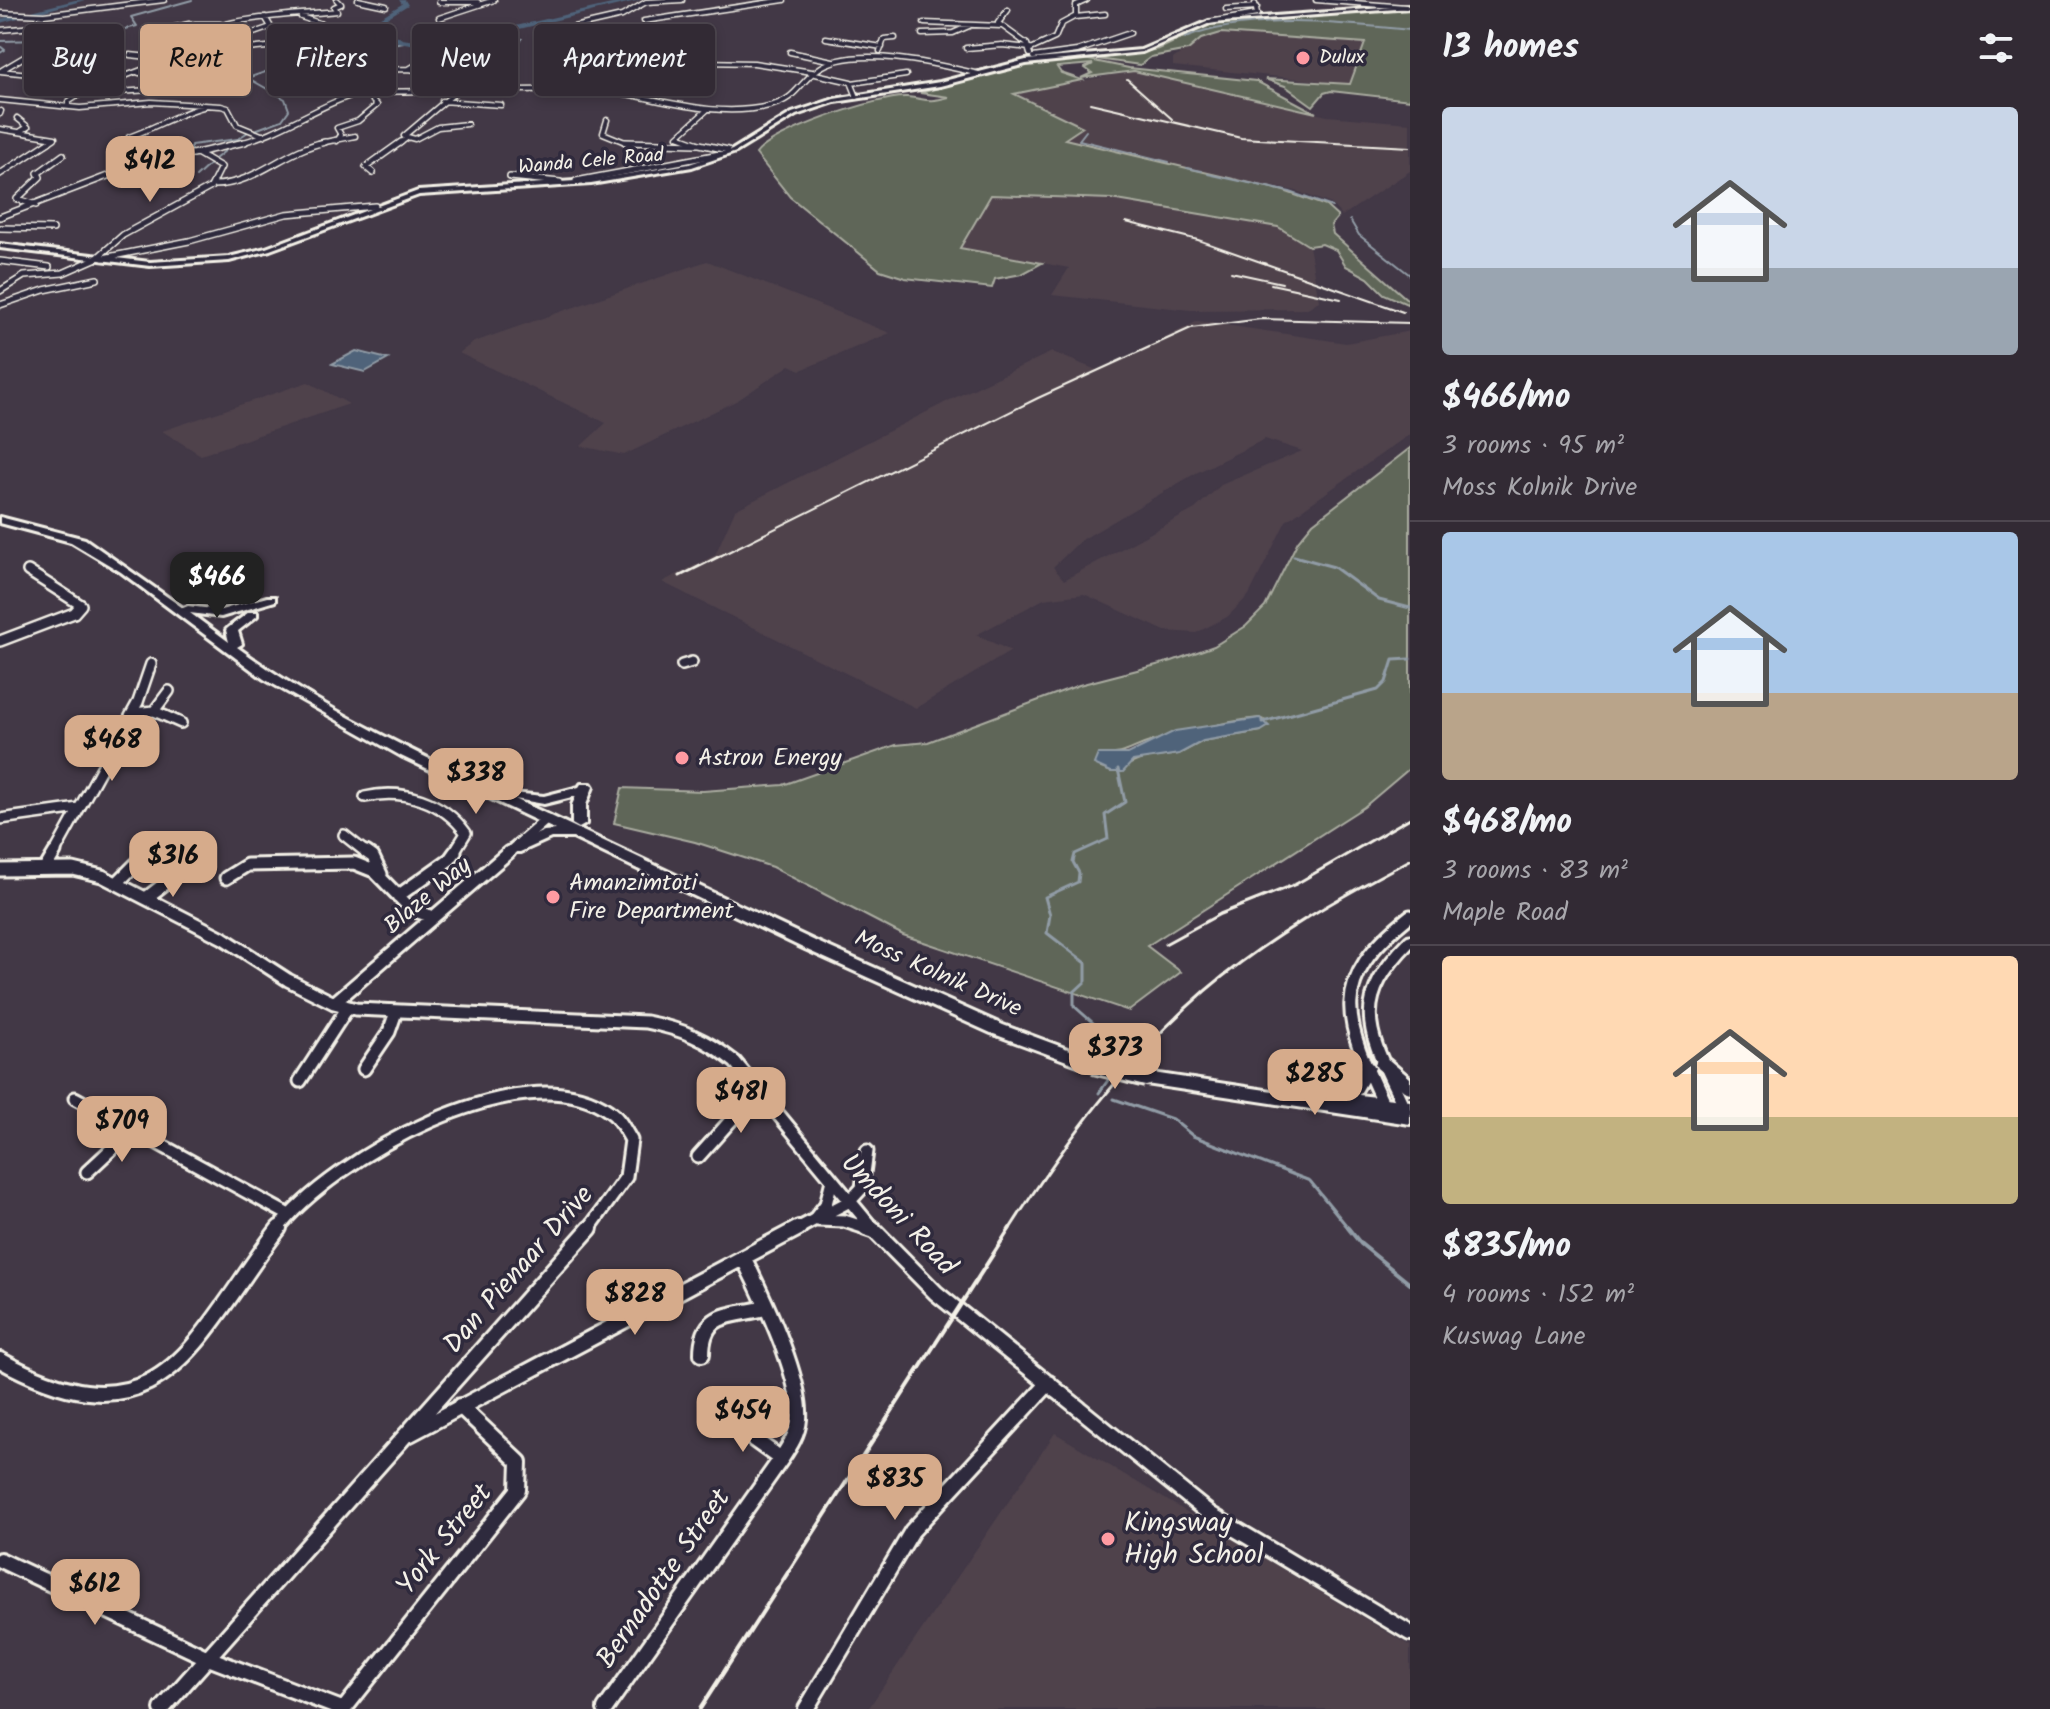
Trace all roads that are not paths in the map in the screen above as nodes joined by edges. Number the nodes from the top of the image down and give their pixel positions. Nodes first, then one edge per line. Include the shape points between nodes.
1 (164, 0) edge
2 (349, 0) edge
3 (358, 0) edge
4 (494, 0) edge
5 (682, 0) edge
6 (784, 0) edge
7 (1087, 0) edge
8 (1316, 0) edge
9 (338, 1) edge
10 (439, 2) edge
11 (488, 2) junction
12 (300, 6) dead end
13 (386, 6) dead end
14 (698, 6) dead end
15 (436, 8) dead end
16 (469, 8) junction
17 (1409, 8) edge
18 (1226, 9) dead end
19 (710, 10) junction
20 (1008, 10) dead end
21 (249, 12) dead end
22 (0, 13) edge
23 (298, 14) junction
24 (1105, 14) dead end
25 (209, 16) dead end
26 (265, 17) junction
27 (1075, 17) junction
28 (439, 18) dead end
29 (236, 20) junction
30 (644, 21) dead end
31 (1209, 22) junction
32 (924, 23) dead end
33 (224, 24) joint
34 (587, 24) edge
35 (979, 24) junction
36 (1003, 27) junction
37 (24, 28) edge
38 (0, 30) edge
39 (831, 33) dead end
40 (1130, 33) dead end
41 (251, 34) edge
42 (922, 34) dead end
43 (826, 38) dead end
44 (836, 38) junction
45 (895, 38) dead end
46 (882, 47) junction
47 (966, 48) dead end
48 (251, 49) edge
49 (1031, 49) junction
50 (816, 50) dead end
51 (790, 52) dead end
52 (130, 55) dead end
53 (140, 56) edge
54 (812, 56) junction
55 (24, 57) edge
56 (880, 57) junction
57 (1035, 59) junction
58 (835, 62) junction
59 (715, 63) edge
60 (911, 65) dead end
61 (412, 67) edge
62 (396, 69) edge
63 (409, 69) junction
64 (412, 70) edge
65 (0, 71) edge
66 (140, 72) edge
67 (812, 72) junction
68 (24, 73) edge
69 (137, 73) junction
70 (140, 73) edge
71 (979, 74) junction
72 (906, 75) dead end
73 (124, 78) edge
74 (852, 83) junction
75 (518, 90) edge
76 (77, 96) edge
77 (349, 96) edge
78 (449, 96) edge
79 (857, 97) junction
80 (0, 100) edge
81 (373, 101) dead end
82 (442, 101) junction
83 (209, 104) junction
84 (501, 105) dead end
85 (68, 107) junction
86 (707, 110) junction
87 (17, 118) dead end
88 (607, 120) dead end
89 (467, 124) dead end
90 (0, 129) edge
91 (21, 131) junction
92 (264, 136) junction
93 (355, 136) dead end
94 (406, 136) junction
95 (129, 137) dead end
96 (337, 141) junction
97 (697, 144) junction
98 (732, 151) junction
99 (197, 153) junction
100 (63, 155) dead end
101 (373, 173) dead end
102 (0, 174) edge
103 (510, 177) dead end
104 (213, 185) junction
105 (38, 205) junction
106 (375, 206) junction
107 (0, 217) edge
108 (0, 228) edge
109 (53, 229) dead end
110 (0, 246) edge
111 (100, 258) junction
112 (0, 261) edge
113 (49, 267) dead end
114 (63, 273) junction
115 (0, 291) edge
116 (0, 305) edge
117 (0, 520) edge
118 (74, 539) junction
119 (28, 571) dead end
120 (271, 599) dead end
121 (188, 609) junction
122 (253, 614) dead end
123 (0, 641) edge
124 (236, 644) junction
125 (151, 664) dead end
126 (169, 691) dead end
127 (154, 711) junction
128 (133, 713) junction
129 (181, 723) dead end
130 (517, 796) junction
131 (365, 797) dead end
132 (79, 808) junction
133 (0, 819) edge
134 (547, 819) junction
135 (580, 829) junction
136 (344, 835) dead end
137 (155, 845) dead end
138 (515, 849) junction
139 (46, 867) junction
140 (0, 870) edge
141 (179, 873) dead end
142 (226, 878) dead end
143 (384, 879) junction
144 (117, 883) junction
145 (398, 896) junction
146 (146, 898) junction
147 (1410, 916) edge
148 (433, 917) junction
149 (1410, 941) edge
150 (334, 1003) junction
151 (348, 1007) junction
152 (396, 1012) junction
153 (1375, 1066) junction
154 (364, 1069) dead end
155 (300, 1081) dead end
156 (1410, 1087) edge
157 (758, 1090) junction
158 (1220, 1090) junction
159 (75, 1098) dead end
160 (1334, 1099) junction
161 (1401, 1111) edge
162 (133, 1129) junction
163 (867, 1151) dead end
164 (698, 1157) dead end
165 (87, 1172) dead end
166 (832, 1180) junction
167 (850, 1201) junction
168 (289, 1215) junction
169 (814, 1221) junction
170 (874, 1230) junction
171 (744, 1259) junction
172 (765, 1308) junction
173 (702, 1354) dead end
174 (0, 1360) edge
175 (1049, 1383) junction
176 (460, 1406) junction
177 (727, 1420) dead end
178 (401, 1439) junction
179 (781, 1459) junction
180 (0, 1560) edge
181 (1410, 1633) edge
182 (208, 1658) junction
183 (340, 1708) edge
184 (162, 1709) edge
185 (605, 1709) edge
186 (806, 1709) edge

1 - 22 street via 44,15
2 - 9 street
3 - 13 street
4 - 11 street
5 - 34 street via 646,2 622,16
6 - 19 street
7 - 27 street via 1076,7
8 - 17 street
9 - 23 street via 337,11
10 - 11 street
11 - 16 street
12 - 23 street via 304,10
14 - 19 street
15 - 16 street
16 - 28 street
17 - 31 street, Wanda Cele Road
18 - 31 street via 1256,6 1257,14
19 - 30 street
20 - 36 street via 997,21
21 - 29 street
23 - 26 street
23 - 48 street via 325,25 284,36 277,46
24 - 27 street
25 - 33 street
26 - 29 street
26 - 41 street via 271,27
27 - 49 street via 1061,24 1055,38
29 - 33 street
31 - 57 street, Wanda Cele Road via 1149,50
32 - 35 street
35 - 36 street
35 - 42 street via 953,33
36 - 49 street
37 - 38 street
39 - 44 street
40 - 57 street
43 - 44 street
44 - 46 street
45 - 46 street via 884,39
46 - 56 street
47 - 49 street
49 - 57 street
50 - 54 street
51 - 54 street
52 - 53 street
54 - 58 street
55 - 65 street
56 - 58 street
56 - 60 street
56 - 71 street via 939,62
57 - 71 street, Wanda Cele Road
58 - 67 street
59 - 67 street
61 - 63 street
62 - 63 street
63 - 64 street
65 - 68 street
66 - 69 street
67 - 74 street
67 - 86 street via 799,93 781,102
69 - 70 street
69 - 73 street
71 - 79 street, Wanda Cele Road
72 - 74 street
74 - 79 street
75 - 86 street via 602,89
76 - 85 street
77 - 92 street
78 - 82 street
79 - 98 street, Wanda Cele Road via 798,112
80 - 85 street
81 - 96 street via 377,105 369,113 337,128
82 - 84 street
82 - 94 street
83 - 85 street
83 - 92 street via 227,107 237,125
83 - 95 street via 174,114
86 - 97 street via 678,134
87 - 91 street via 28,127
88 - 97 street via 603,133 630,144
89 - 94 street
90 - 91 street
91 - 102 street via 55,138
92 - 99 street
93 - 96 street
94 - 101 street via 366,167
96 - 104 street via 312,143 236,185
97 - 98 street
98 - 103 street via 587,180
98 - 106 street, Wanda Cele Road via 635,177 439,189
99 - 104 street via 220,166
99 - 105 street via 126,169
100 - 105 street via 38,173 40,178 17,199
104 - 111 street via 123,235
105 - 107 street
106 - 111 street via 286,214
106 - 111 street, Wanda Cele Road via 229,259 170,265
108 - 109 street
110 - 111 street, Wanda Cele Road
111 - 114 street
112 - 113 street
114 - 115 street via 24,276
114 - 116 street via 97,279
117 - 118 main road, Moss Kolnik Drive
118 - 121 main road, Moss Kolnik Drive via 117,558
118 - 134 main road, Moss Kolnik Drive via 125,570 268,676 406,753
119 - 123 street via 81,605 74,613
120 - 121 main road via 221,614
121 - 124 main road, Moss Kolnik Drive
122 - 124 main road via 232,630
124 - 130 main road, Moss Kolnik Drive via 333,707
125 - 128 street
126 - 127 street
127 - 128 street
127 - 129 street
128 - 132 street
130 - 135 main road, Moss Kolnik Drive
130 - 135 main road via 544,800 584,789
131 - 145 street via 386,792 421,800 449,812 466,833 450,859
132 - 133 street
132 - 139 street
134 - 135 main road, Moss Kolnik Drive
134 - 138 street, Blaze Way
135 - 138 main road via 549,834
135 - 158 main road, Moss Kolnik Drive, bridge via 997,1029 1094,1065
136 - 143 street via 373,857
137 - 144 street
138 - 148 street, Blaze Way
139 - 140 street, Umdoni Road
139 - 144 street, Umdoni Road via 88,872
141 - 146 street
142 - 143 street via 247,865 344,863 365,866
143 - 145 street
144 - 146 street, Umdoni Road
145 - 148 street via 412,910
146 - 150 street, Umdoni Road
147 - 153 street via 1371,946 1354,971 1351,1018
148 - 150 street, Blaze Way
149 - 153 street via 1382,970 1369,995
150 - 151 street, Umdoni Road
151 - 152 street, Umdoni Road
151 - 155 street
152 - 154 street
152 - 157 street, Umdoni Road via 667,1025 711,1043
153 - 156 main road
153 - 160 main road via 1353,1091
153 - 161 street
153 - 161 street
157 - 164 street
157 - 166 street, Umdoni Road
158 - 160 main road, Moss Kolnik Drive
158 - 161 main road, Moss Kolnik Drive
159 - 162 street
160 - 161 main road, Moss Kolnik Drive
162 - 165 street
162 - 168 street
163 - 167 street via 862,1188
166 - 167 street, Umdoni Road
166 - 169 street via 826,1204
167 - 169 street
167 - 170 street, Umdoni Road
168 - 174 street, Dan Pienaar Drive via 192,1348 152,1381 103,1395 84,1394 36,1380
168 - 178 street, Dan Pienaar Drive via 401,1134 504,1100 579,1097 610,1112 631,1140 626,1177 612,1202
169 - 170 street via 844,1221
169 - 171 street
170 - 175 street, Umdoni Road via 936,1293
171 - 172 street, Bernadotte Street
171 - 176 street
172 - 173 street via 709,1323 702,1332
172 - 179 street, Bernadotte Street via 799,1410 794,1437
175 - 181 street, Umdoni Road via 1210,1514
175 - 186 street via 912,1531
176 - 178 street
176 - 183 street, York Street via 519,1462 518,1490
177 - 179 street
178 - 182 street, Dan Pienaar Drive
179 - 185 street, Bernadotte Street
180 - 182 street
182 - 183 street
182 - 184 street, Dan Pienaar Drive

